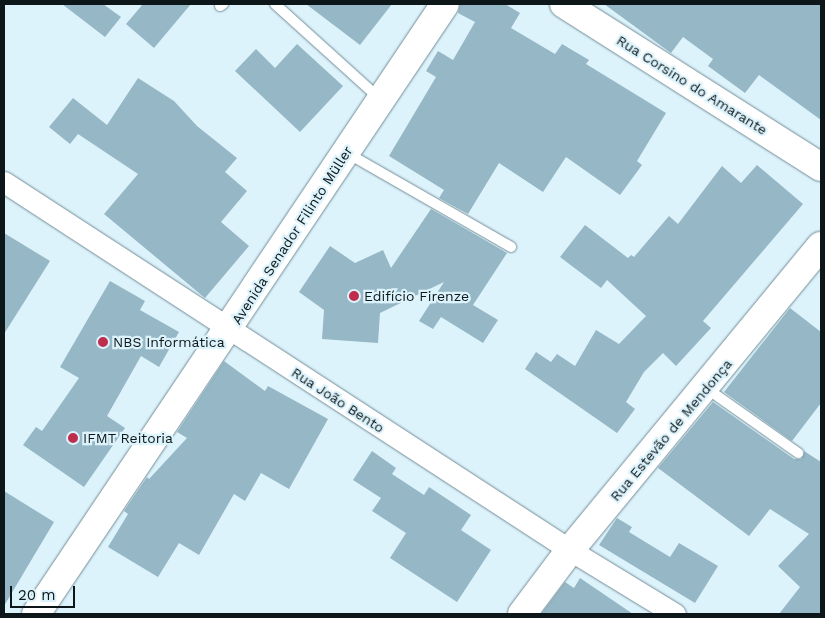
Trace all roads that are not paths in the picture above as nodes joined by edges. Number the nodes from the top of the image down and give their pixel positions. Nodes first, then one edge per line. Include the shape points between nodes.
1 (275, 4) edge
2 (445, 4) edge
3 (564, 4) edge
4 (381, 100) junction
5 (347, 152) junction
6 (821, 167) edge
7 (4, 182) edge
8 (511, 246) dead end
9 (821, 246) edge
10 (229, 330) junction
11 (706, 388) junction
12 (798, 453) dead end
13 (570, 550) junction
14 (36, 614) edge
15 (522, 614) edge
16 (675, 614) edge

1 - 4 lane
2 - 4 street, Avenida Senador Filinto Müller
3 - 6 street, Rua Corsino do Amarante
4 - 5 street, Avenida Senador Filinto Müller
5 - 8 lane
5 - 10 street, Avenida Senador Filinto Müller
7 - 10 street, Rua João Bento
9 - 11 street, Rua Estevão de Mendonça
10 - 13 street, Rua João Bento
10 - 14 street, Avenida Senador Filinto Müller
11 - 12 lane
11 - 13 street, Rua Estevão de Mendonça
13 - 15 street, Rua Estevão de Mendonça
13 - 16 street, Rua João Bento

